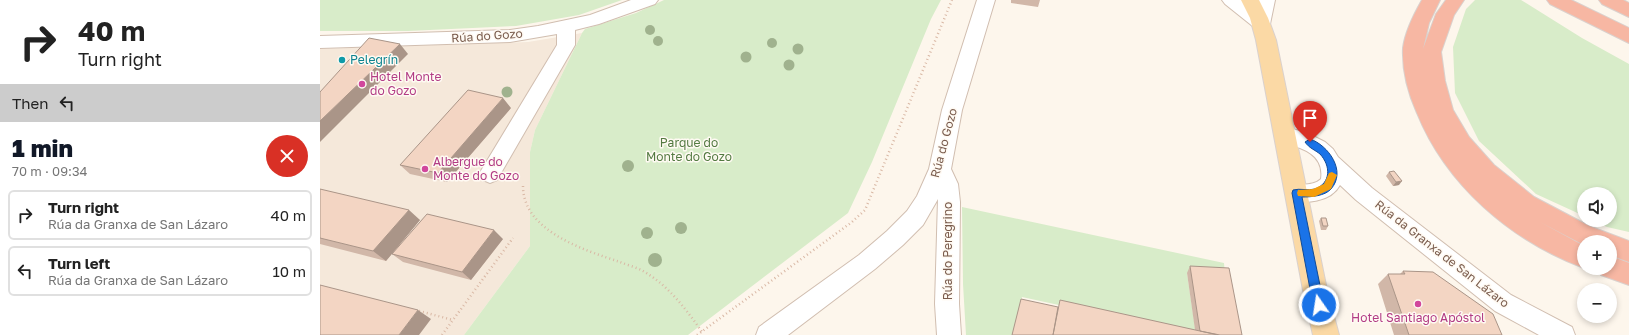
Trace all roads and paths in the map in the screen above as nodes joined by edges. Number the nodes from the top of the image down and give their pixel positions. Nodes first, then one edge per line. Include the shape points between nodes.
1 (649, 0) edge
2 (952, 0) edge
3 (986, 0) edge
4 (1231, 0) edge
5 (1250, 0) edge
6 (1266, 0) edge
7 (1431, 0) edge
8 (1455, 0) edge
9 (1608, 0) edge
10 (1560, 2) edge
11 (1629, 11) edge
12 (1261, 24) junction
13 (566, 26) junction
14 (1629, 36) edge
15 (320, 42) edge
16 (1629, 45) edge
17 (1285, 135) junction
18 (1331, 163) junction
19 (940, 169) junction
20 (490, 174) dead end
21 (523, 186) dead end
22 (1328, 187) junction
23 (1296, 193) junction
24 (1364, 194) junction
25 (1586, 235) edge
26 (513, 238) dead end
27 (1617, 247) edge
28 (1629, 252) edge
29 (1577, 254) edge
30 (1617, 270) edge
31 (1629, 274) edge
32 (416, 311) edge
33 (453, 320) junction
34 (702, 332) junction
35 (442, 335) edge
36 (697, 335) edge
37 (768, 335) edge
38 (949, 335) edge
39 (1326, 335) edge
40 (1563, 335) edge

1 - 13 street, Rúa do Gozo via 593,20
2 - 34 path via 865,210
3 - 19 street, Rúa do Gozo via 952,110
4 - 12 street
5 - 12 main road
6 - 12 street
7 - 29 highway via 1426,7 1413,47 1415,79 1425,110 1444,147 1472,183 1507,213
8 - 25 highway via 1445,14 1431,52 1443,110 1461,143 1486,171 1526,204
9 - 11 highway
10 - 14 highway
10 - 16 highway via 1576,18
12 - 17 main road
13 - 15 street, Rúa do Gozo via 510,36
13 - 20 street via 566,45
17 - 18 street, Rúa da Granxa de San Lázaro via 1310,142 1323,152
17 - 23 main road
18 - 22 street via 1333,177
18 - 24 street, Rúa da Granxa de San Lázaro
19 - 37 street, Rúa do Gozo via 926,201 915,218 896,238 868,262
19 - 38 street, Rúa do Peregrino via 947,184 949,202
21 - 34 path via 524,199 533,216 547,229 586,249 642,270 665,287
22 - 23 street, Rúa da Granxa de San Lázaro via 1314,193
22 - 24 street, Rúa da Granxa de San Lázaro
23 - 39 main road
24 - 40 street, Rúa da Granxa de San Lázaro via 1503,303
26 - 33 path
27 - 28 highway
30 - 31 highway
32 - 33 path
33 - 35 path
34 - 36 path

